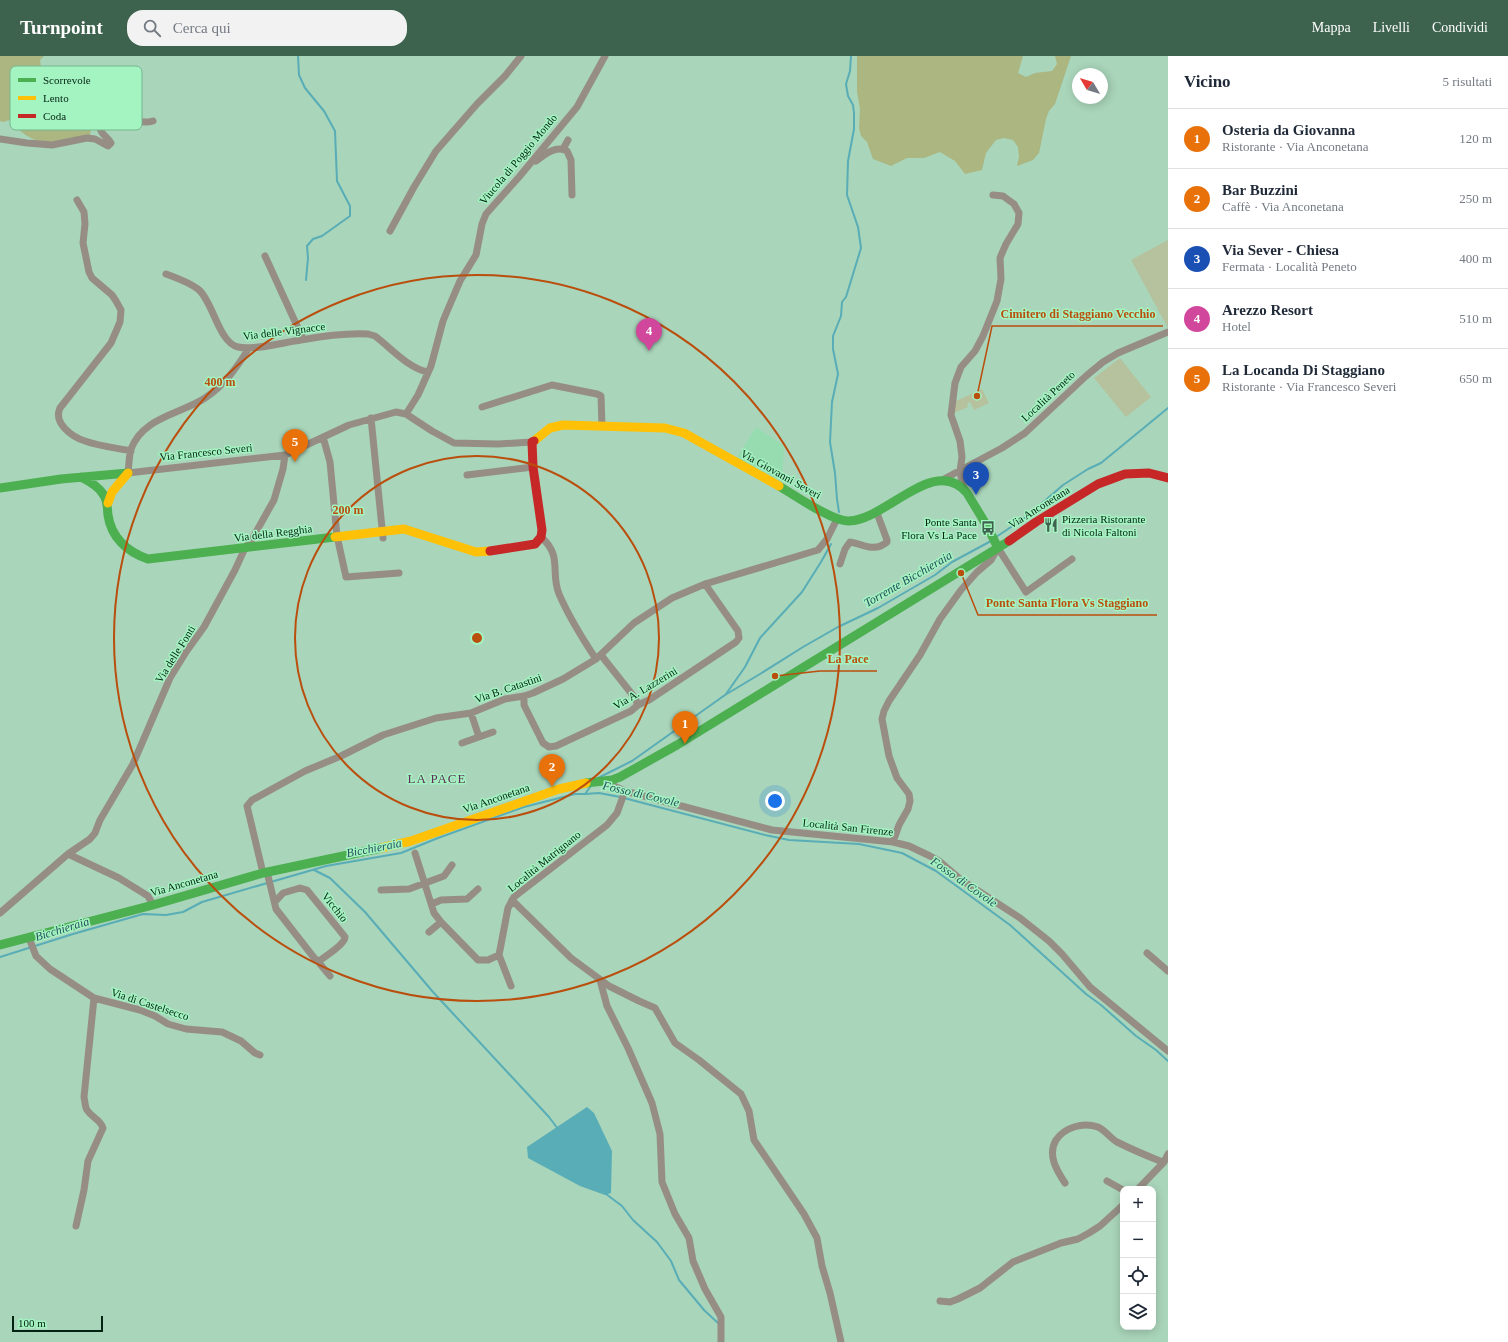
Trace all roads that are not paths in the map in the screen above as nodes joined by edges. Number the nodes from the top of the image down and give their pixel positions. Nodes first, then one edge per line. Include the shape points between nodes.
1 (521, 56) edge
2 (605, 56) edge
3 (153, 121) dead end
4 (142, 122) edge
5 (100, 130) edge
6 (0, 139) edge
7 (568, 140) dead end
8 (563, 149) junction
9 (523, 173) junction
10 (572, 195) dead end
11 (993, 195) dead end
12 (77, 200) dead end
13 (390, 231) dead end
14 (265, 256) dead end
15 (166, 274) dead end
16 (1168, 332) edge
17 (303, 339) junction
18 (249, 348) junction
19 (428, 372) junction
20 (482, 407) dead end
21 (406, 414) junction
22 (371, 418) junction
23 (602, 426) junction
24 (323, 437) junction
25 (532, 442) junction
26 (130, 450) junction
27 (285, 455) junction
28 (533, 467) junction
29 (960, 471) junction
30 (128, 473) junction
31 (106, 474) junction
32 (467, 475) dead end
33 (81, 477) junction
34 (1168, 478) edge
35 (944, 479) junction
36 (0, 488) edge
37 (965, 491) junction
38 (107, 492) junction
39 (877, 513) junction
40 (837, 519) junction
41 (383, 534) junction
42 (337, 536) junction
43 (541, 537) junction
44 (995, 542) junction
45 (245, 548) junction
46 (1072, 559) dead end
47 (840, 564) dead end
48 (399, 573) dead end
49 (705, 584) junction
50 (599, 657) junction
51 (524, 696) junction
52 (638, 705) junction
53 (471, 713) junction
54 (493, 732) dead end
55 (479, 737) junction
56 (462, 743) dead end
57 (603, 782) junction
58 (624, 793) junction
59 (893, 842) junction
60 (415, 853) dead end
61 (68, 854) junction
62 (452, 865) dead end
63 (266, 874) junction
64 (425, 883) junction
65 (478, 889) dead end
66 (381, 890) dead end
67 (512, 900) junction
68 (275, 902) junction
69 (153, 904) junction
70 (432, 904) junction
71 (0, 913) edge
72 (441, 922) junction
73 (429, 932) dead end
74 (30, 940) junction
75 (0, 945) edge
76 (1147, 953) dead end
77 (499, 955) junction
78 (319, 960) junction
79 (1168, 971) edge
80 (330, 976) dead end
81 (600, 980) junction
82 (511, 986) dead end
83 (94, 998) junction
84 (1168, 1051) edge
85 (260, 1055) dead end
86 (1168, 1154) edge
87 (1164, 1162) junction
88 (1107, 1181) dead end
89 (1065, 1183) dead end
90 (1141, 1186) edge
91 (1120, 1188) edge
92 (1120, 1207) edge
93 (76, 1226) dead end
94 (940, 1301) dead end
95 (721, 1342) edge
96 (841, 1342) edge

1 - 13 street via 440,146 422,172
2 - 9 street, Viucola di Poggio Mondo via 577,107
3 - 4 street
5 - 6 street via 111,143 108,146 87,138 52,145
7 - 8 street
8 - 9 street via 548,152
8 - 10 street via 571,160
9 - 19 street, Viucola di Poggio Mondo via 486,214 476,255 460,280 448,308
11 - 29 street via 1003,196 1014,204 1019,213 1018,224 1000,258 1001,279 997,301 983,336 975,351 961,367 955,383 951,415 960,441
12 - 26 street via 84,212 83,243 89,272 92,278 112,294 120,310 120,322 111,343 60,408 57,413 58,420 73,435 85,441
14 - 17 street
15 - 18 street, Via delle Vignacce via 199,290 231,343 237,347
16 - 29 street, Località Peneto via 1103,362 1025,434
17 - 18 street, Via delle Vignacce
17 - 19 street, Via delle Vignacce via 368,334 375,336 412,365
18 - 26 street via 234,372 214,391 204,399 151,424
19 - 21 street, Viucola di Poggio Mondo
20 - 23 street via 552,385 601,396
21 - 22 street, Via Francesco Severi via 396,412
21 - 25 street via 454,443
22 - 24 street, Via Francesco Severi
22 - 41 street
23 - 25 street, Via Giovanni Severi via 563,424 550,428
23 - 40 street, Via Giovanni Severi via 665,428 684,433
24 - 27 street, Via Francesco Severi
24 - 42 street via 330,462
25 - 28 street
26 - 30 street
27 - 30 street, Via Francesco Severi
27 - 45 street, Via delle Fonti via 274,500
28 - 32 street
28 - 43 street
29 - 35 street, Località Peneto
29 - 37 street
30 - 31 street, Via Francesco Severi
30 - 38 street
31 - 33 street, Via Francesco Severi
31 - 38 street, Via della Regghia via 112,485
33 - 36 street, Via Francesco Severi
33 - 38 street, Via della Regghia
34 - 44 street, Via Anconetana via 1139,473 1113,478
35 - 37 street
35 - 39 street, Via Giovanni Severi via 926,483
37 - 44 street
38 - 45 street, Via della Regghia via 109,520 116,537 125,548 137,556 160,559
39 - 40 street, Via Giovanni Severi via 861,520
39 - 47 street via 887,542 870,548 850,542 845,548
40 - 49 street, Via B. Catastini via 818,550
41 - 42 street, Via della Regghia
41 - 43 street, Via della Regghia via 412,531 476,552 535,544
42 - 45 street, Via della Regghia
42 - 48 street via 346,577
43 - 50 street via 552,551 558,593 581,636
44 - 46 street via 1026,592
44 - 57 street, Via Anconetana via 878,620 677,745 628,774
44 - 59 street via 991,560 961,590 940,619 884,711 882,719 889,756 897,778 909,794 910,801
45 - 61 street, Via delle Fonti via 204,627 170,678 133,764 95,833
49 - 50 street, Via B. Catastini via 652,610 634,623
49 - 52 street, Via A. Lazzerini via 738,631 738,640 724,652
50 - 51 street, Via B. Catastini via 563,679
50 - 52 street via 636,698
51 - 52 street, Via A. Lazzerini via 524,705 543,743 549,747 606,723
51 - 53 street, Via B. Catastini via 505,698
53 - 55 street
53 - 63 street, Via B. Catastini via 436,718 384,735 304,771 252,800 247,806
54 - 55 street
55 - 56 street
57 - 58 street, Località San Firenze
57 - 63 street, Via Anconetana via 559,789 411,841
58 - 59 street, Località San Firenze via 772,830
58 - 67 street, Località Matrignano via 621,804 607,825
59 - 84 street, Località San Firenze via 909,846 939,861 960,879 1020,918 1049,941 1090,987
60 - 64 street
61 - 69 street via 125,882 148,896
61 - 71 street, Via delle Fonti
62 - 64 street via 444,876
63 - 68 street
63 - 69 street, Via Anconetana
64 - 66 street via 409,889
64 - 70 street
65 - 70 street via 467,899 441,900
67 - 77 street, Località Matrignano via 505,920
67 - 81 street via 571,958
68 - 78 street via 276,909 315,959
68 - 78 street, Vicchio via 283,893 300,888 307,890 345,937 344,942
69 - 74 street, Via Anconetana
70 - 72 street
72 - 73 street
72 - 77 street via 478,960 488,960
74 - 75 street, Via Anconetana
74 - 83 street, Via di Castelsecco via 35,954 50,970
76 - 79 street
77 - 82 street
78 - 80 street
81 - 95 street via 607,1006 652,1104 660,1134 662,1182 675,1214 689,1238 693,1261 705,1289 721,1317
81 - 96 street via 655,1008 674,1043 741,1094 749,1110 754,1140 804,1214 817,1238
83 - 85 street, Via di Castelsecco via 140,1010 168,1024 186,1029 222,1032
83 - 93 street via 84,1097 87,1109 101,1122 103,1128 88,1161
86 - 87 street
87 - 89 street via 1112,1139 1098,1127 1072,1127 1056,1140 1053,1148 1052,1158
87 - 90 street
88 - 91 street
92 - 94 street via 1100,1226 1078,1239 1061,1242 1013,1262 980,1288 950,1302

